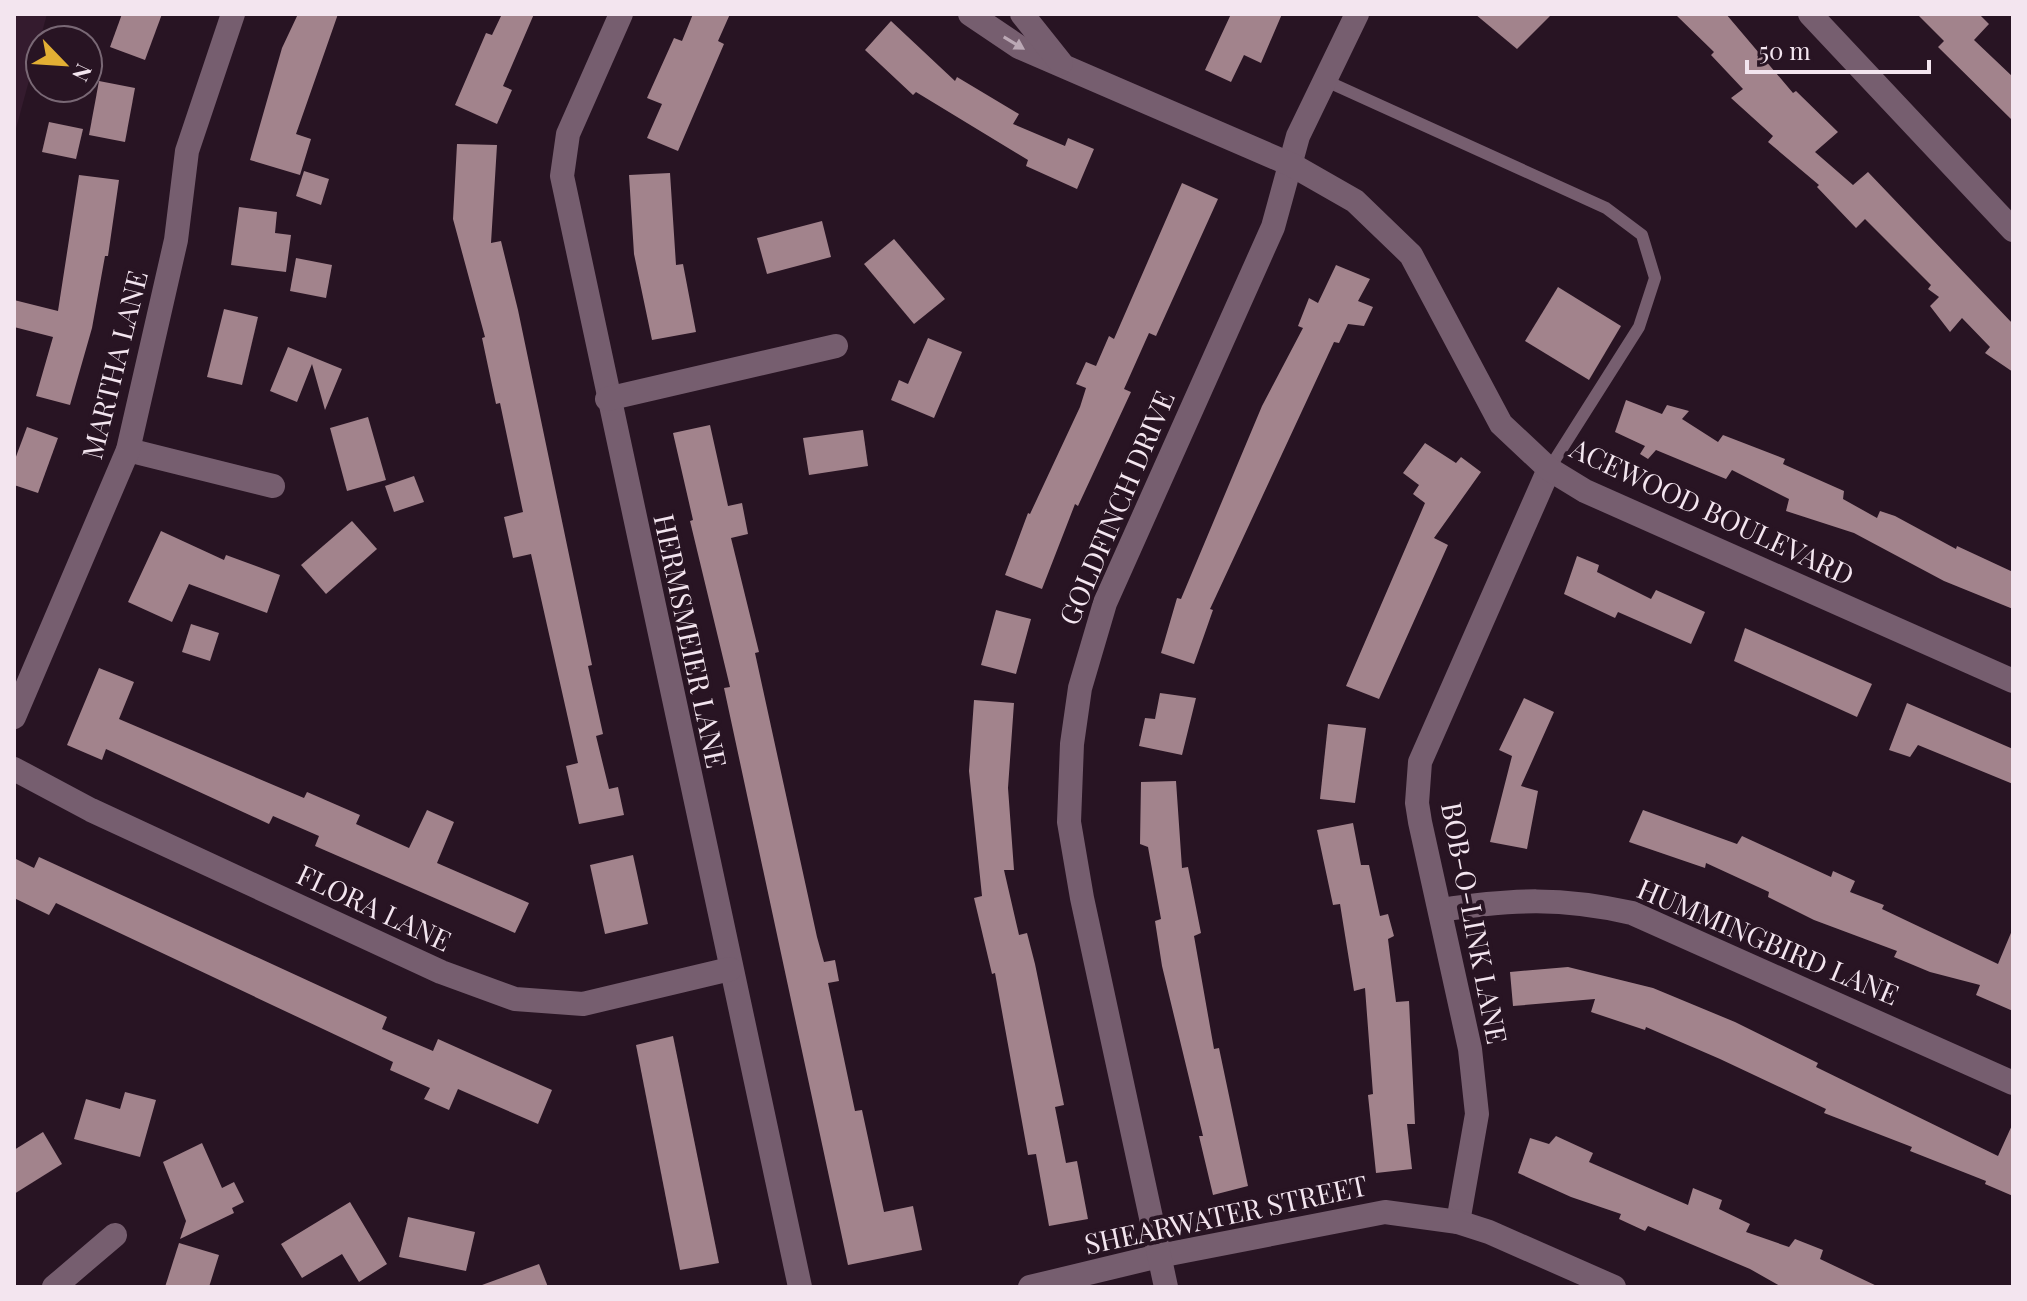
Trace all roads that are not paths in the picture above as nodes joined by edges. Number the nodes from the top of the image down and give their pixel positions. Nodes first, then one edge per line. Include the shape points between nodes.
1 (233, 14) edge
2 (621, 14) edge
3 (970, 14) edge
4 (1022, 14) edge
5 (1357, 14) edge
6 (1810, 14) edge
7 (1062, 65) junction
8 (1324, 80) junction
9 (1292, 165) junction
10 (2013, 230) edge
11 (836, 346) dead end
12 (607, 399) junction
13 (128, 450) junction
14 (1549, 469) junction
15 (273, 486) dead end
16 (2013, 681) edge
17 (14, 717) edge
18 (14, 769) edge
19 (1441, 910) junction
20 (730, 969) junction
21 (2013, 1083) edge
22 (1458, 1222) junction
23 (115, 1235) dead end
24 (1159, 1256) junction
25 (801, 1286) edge
26 (54, 1287) edge
27 (1030, 1287) edge
28 (1166, 1287) edge
29 (1614, 1287) edge

1 - 13 street, MARTHA LANE via 187,151 176,240
2 - 12 street, HERMSMEIER LANE via 568,134 562,176
3 -> 7 street, ACEWOOD BOULEVARD via 1019,47
4 - 7 street, ACEWOOD BOULEVARD
5 - 8 street, GOLDFINCH DRIVE
6 - 10 street
7 - 9 street, ACEWOOD BOULEVARD
8 - 9 street, GOLDFINCH DRIVE via 1298,136
8 - 14 lane via 1606,208 1642,235 1655,278 1639,327
9 - 14 street, ACEWOOD BOULEVARD via 1355,201 1411,255 1501,424
9 - 24 street, GOLDFINCH DRIVE via 1273,227 1105,603 1086,660 1072,744 1072,837
11 - 12 street
12 - 20 street, HERMSMEIER LANE
13 - 15 street
13 - 17 street, MARTHA LANE
14 - 16 street, ACEWOOD BOULEVARD via 1585,491
14 - 19 street, BOB-O-LINK LANE via 1420,762 1417,803
18 - 20 street, FLORA LANE via 441,972 515,999 596,1002
19 - 21 street, HUMMINGBIRD LANE via 1511,899 1584,902 1632,913
19 - 22 street, BOB-O-LINK LANE via 1470,1049 1477,1114
20 - 25 street, HERMSMEIER LANE
22 - 24 street, SHEARWATER STREET via 1385,1212
22 - 29 street, SHEARWATER STREET
23 - 26 street
24 - 27 street, SHEARWATER STREET
24 - 28 street, GOLDFINCH DRIVE

